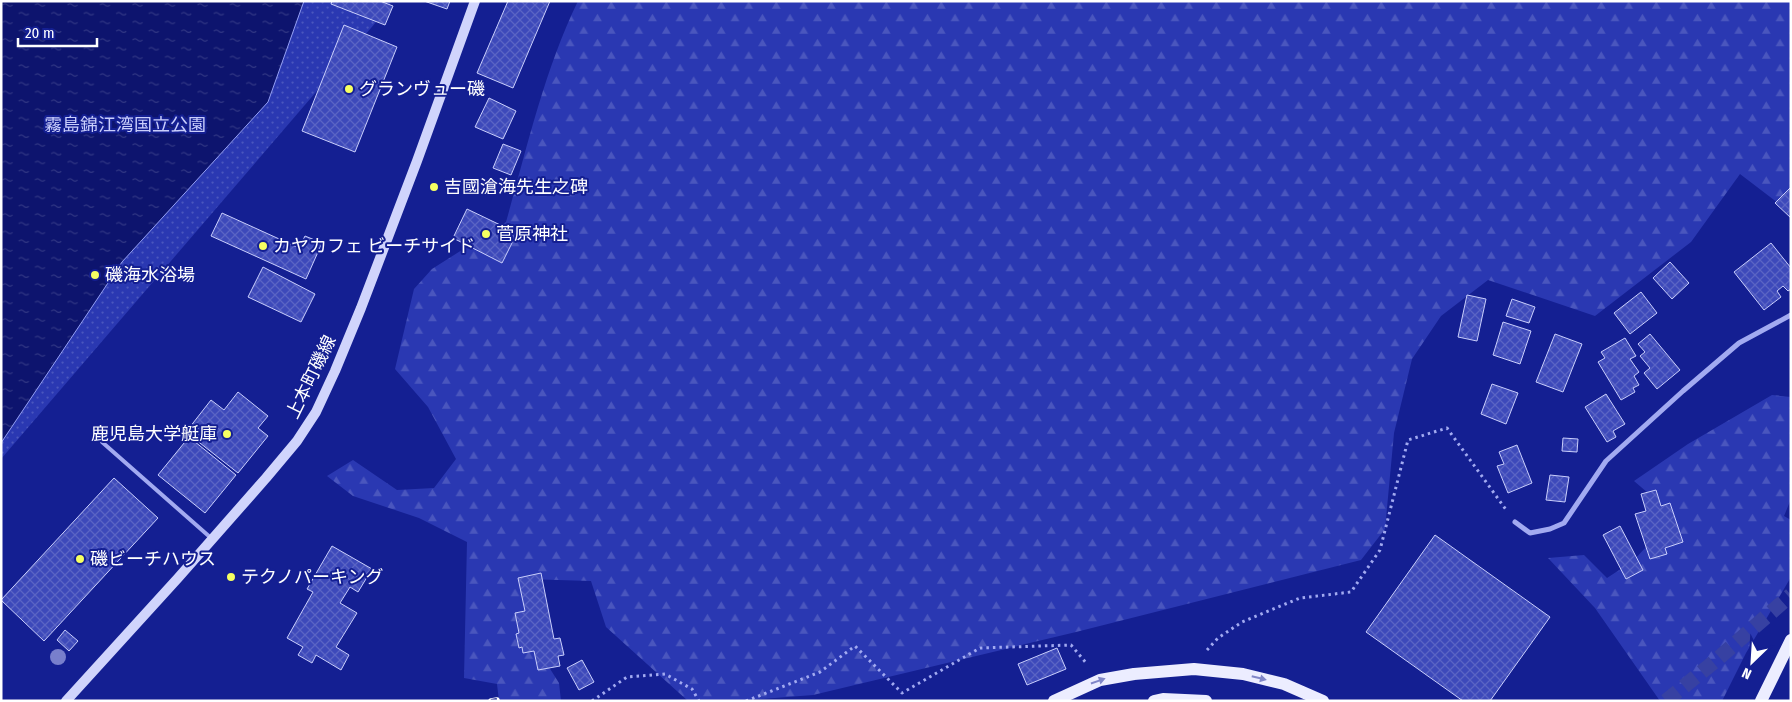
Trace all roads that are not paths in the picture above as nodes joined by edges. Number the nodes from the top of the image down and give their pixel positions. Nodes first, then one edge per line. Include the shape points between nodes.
1 (475, 1) edge
2 (1791, 315) edge
3 (102, 442) dead end
4 (1515, 522) road end
5 (212, 540) junction
6 (1791, 640) edge
7 (66, 701) edge
8 (1054, 701) edge
9 (1154, 701) edge
10 (1206, 701) edge
11 (1323, 701) edge
12 (1761, 701) edge

1 - 5 street, 上本町磯線 via 361,308 316,412 297,441
2 - 4 street via 1739,343 1620,448 1606,461 1564,523 1530,534
3 - 5 lane
5 - 7 street, 上本町磯線
6 - 12 main road
8 -> 11 main road via 1100,680 1194,669 1243,674 1284,684
9 - 10 main road

